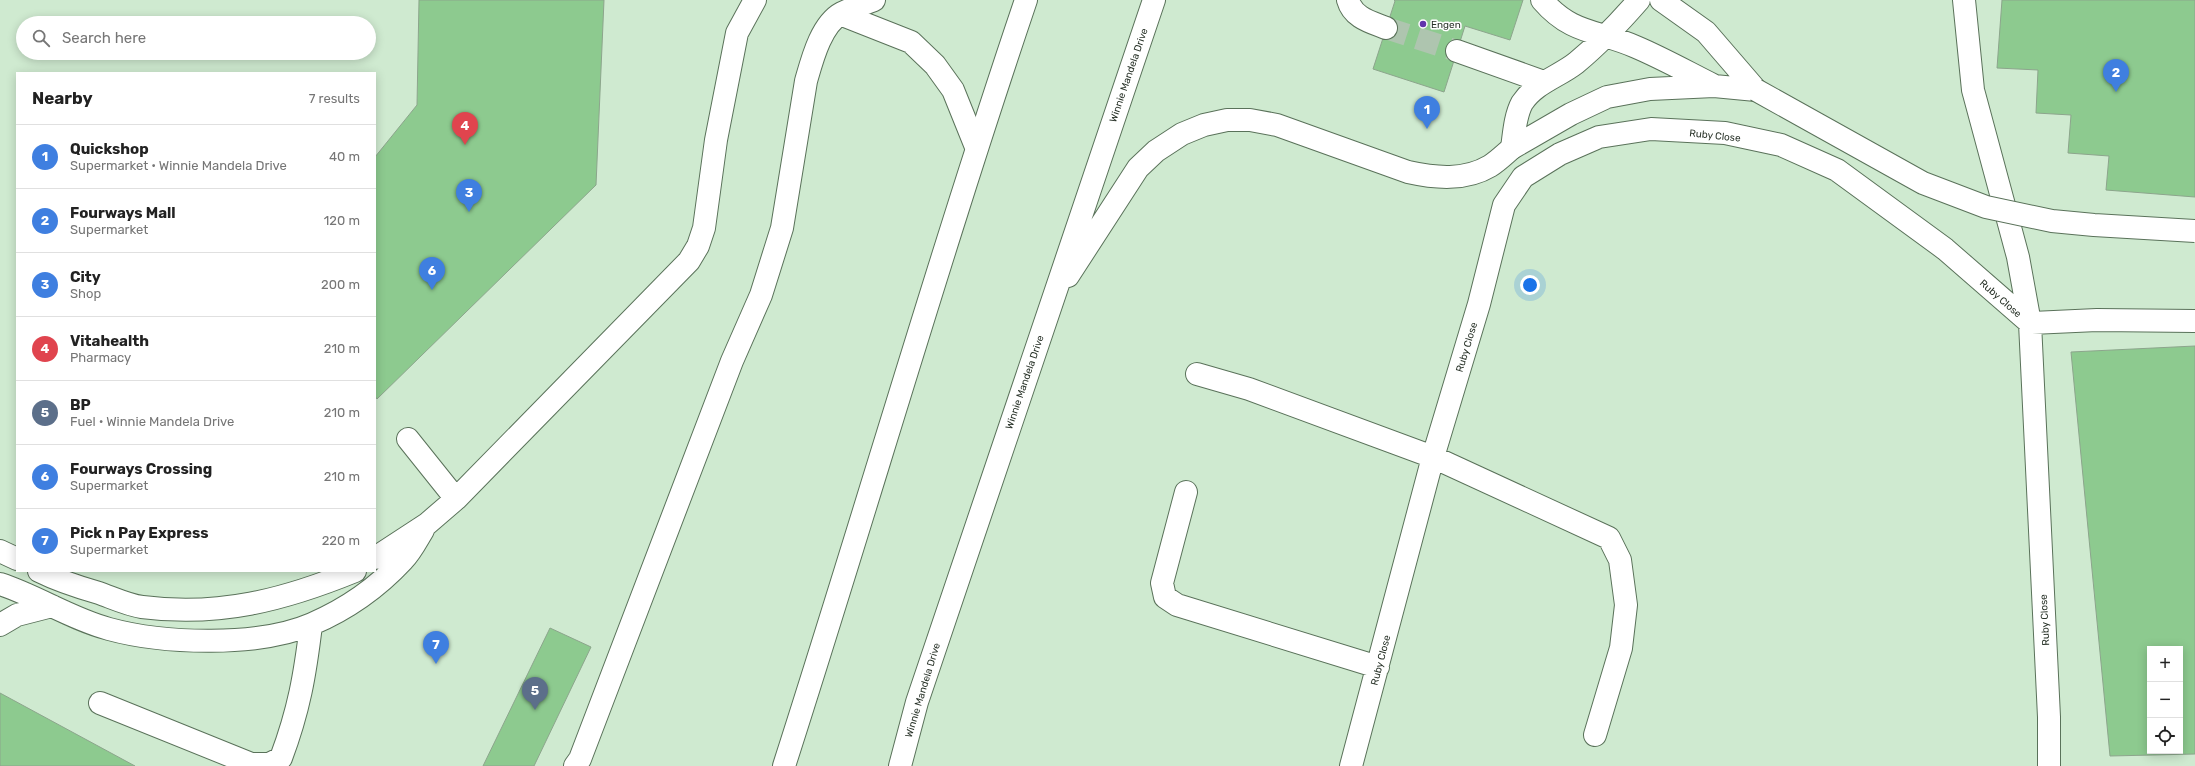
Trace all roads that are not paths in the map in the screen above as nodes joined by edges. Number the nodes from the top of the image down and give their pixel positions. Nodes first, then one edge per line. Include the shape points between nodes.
1 (755, 0) edge
2 (874, 0) edge
3 (1026, 0) edge
4 (1154, 0) edge
5 (1348, 0) edge
6 (1542, 0) edge
7 (1639, 0) edge
8 (1661, 0) edge
9 (1964, 0) edge
10 (840, 14) junction
11 (1386, 28) tunnel mouth
12 (1606, 37) junction
13 (1457, 51) tunnel mouth
14 (1544, 82) junction
15 (1714, 86) junction
16 (1756, 90) junction
17 (976, 147) junction
18 (1512, 148) junction
19 (2195, 231) edge
20 (1050, 306) junction
21 (2195, 321) edge
22 (2030, 323) junction
23 (1198, 374) dead end
24 (408, 439) dead end
25 (1433, 458) junction
26 (1186, 492) dead end
27 (456, 499) junction
28 (427, 524) junction
29 (0, 551) edge
30 (376, 557) edge
31 (16, 559) edge
32 (42, 572) edge
33 (352, 572) edge
34 (0, 584) edge
35 (52, 606) junction
36 (0, 625) edge
37 (311, 625) junction
38 (1378, 667) junction
39 (100, 703) dead end
40 (1595, 735) dead end
41 (280, 762) edge
42 (902, 762) edge
43 (575, 766) edge
44 (784, 766) edge
45 (1351, 766) edge
46 (2048, 766) edge

1 - 27 main road via 737,33 716,140 704,228 698,246 681,269
2 - 10 main road
3 - 17 main road
4 - 20 main road, Winnie Mandela Drive
5 - 11 main road via 1357,16
6 - 12 main road via 1553,13 1569,24
7 - 12 main road
8 - 16 main road via 1706,32
9 - 22 main road via 1973,90 2018,257
10 - 17 main road via 912,42 935,65 953,90
10 - 43 main road via 822,35 812,58 782,228 762,295 732,361 580,759
12 - 14 main road via 1574,64
12 - 15 main road via 1634,46
13 - 14 main road
14 - 18 main road via 1529,94 1522,104 1517,116
15 - 16 main road
15 - 18 main road via 1650,89 1607,97 1571,114
16 - 19 main road, bridge via 1923,183 1986,207 2016,215 2087,225
17 - 44 main road
18 - 20 main road via 1490,166 1470,174 1430,177 1408,172 1277,125 1235,120 1204,126 1175,138 1156,150 1138,168
20 - 42 main road, Winnie Mandela Drive via 917,702
21 - 22 main road via 2097,320
22 - 25 main road, Ruby Close via 1945,249 1837,170 1781,145 1724,133 1651,129 1599,137 1560,154 1522,177 1504,205 1479,304
22 - 46 main road, Ruby Close via 2049,717
23 - 25 main road via 1249,389
24 - 27 main road
25 - 38 main road, Ruby Close
25 - 40 main road via 1609,538 1620,560 1626,605 1621,648
26 - 38 main road via 1162,583 1165,597 1177,605
27 - 28 main road
28 - 30 main road
28 - 37 main road via 404,559 379,584 357,601
29 - 31 main road
32 - 33 main road via 59,581 141,606 197,611 232,608 284,596
34 - 35 main road
35 - 36 main road via 17,615
35 - 37 main road via 108,629 157,638 204,641 264,637
37 - 41 main road via 304,681 295,722
38 - 45 main road, Ruby Close
39 - 41 main road via 251,764

